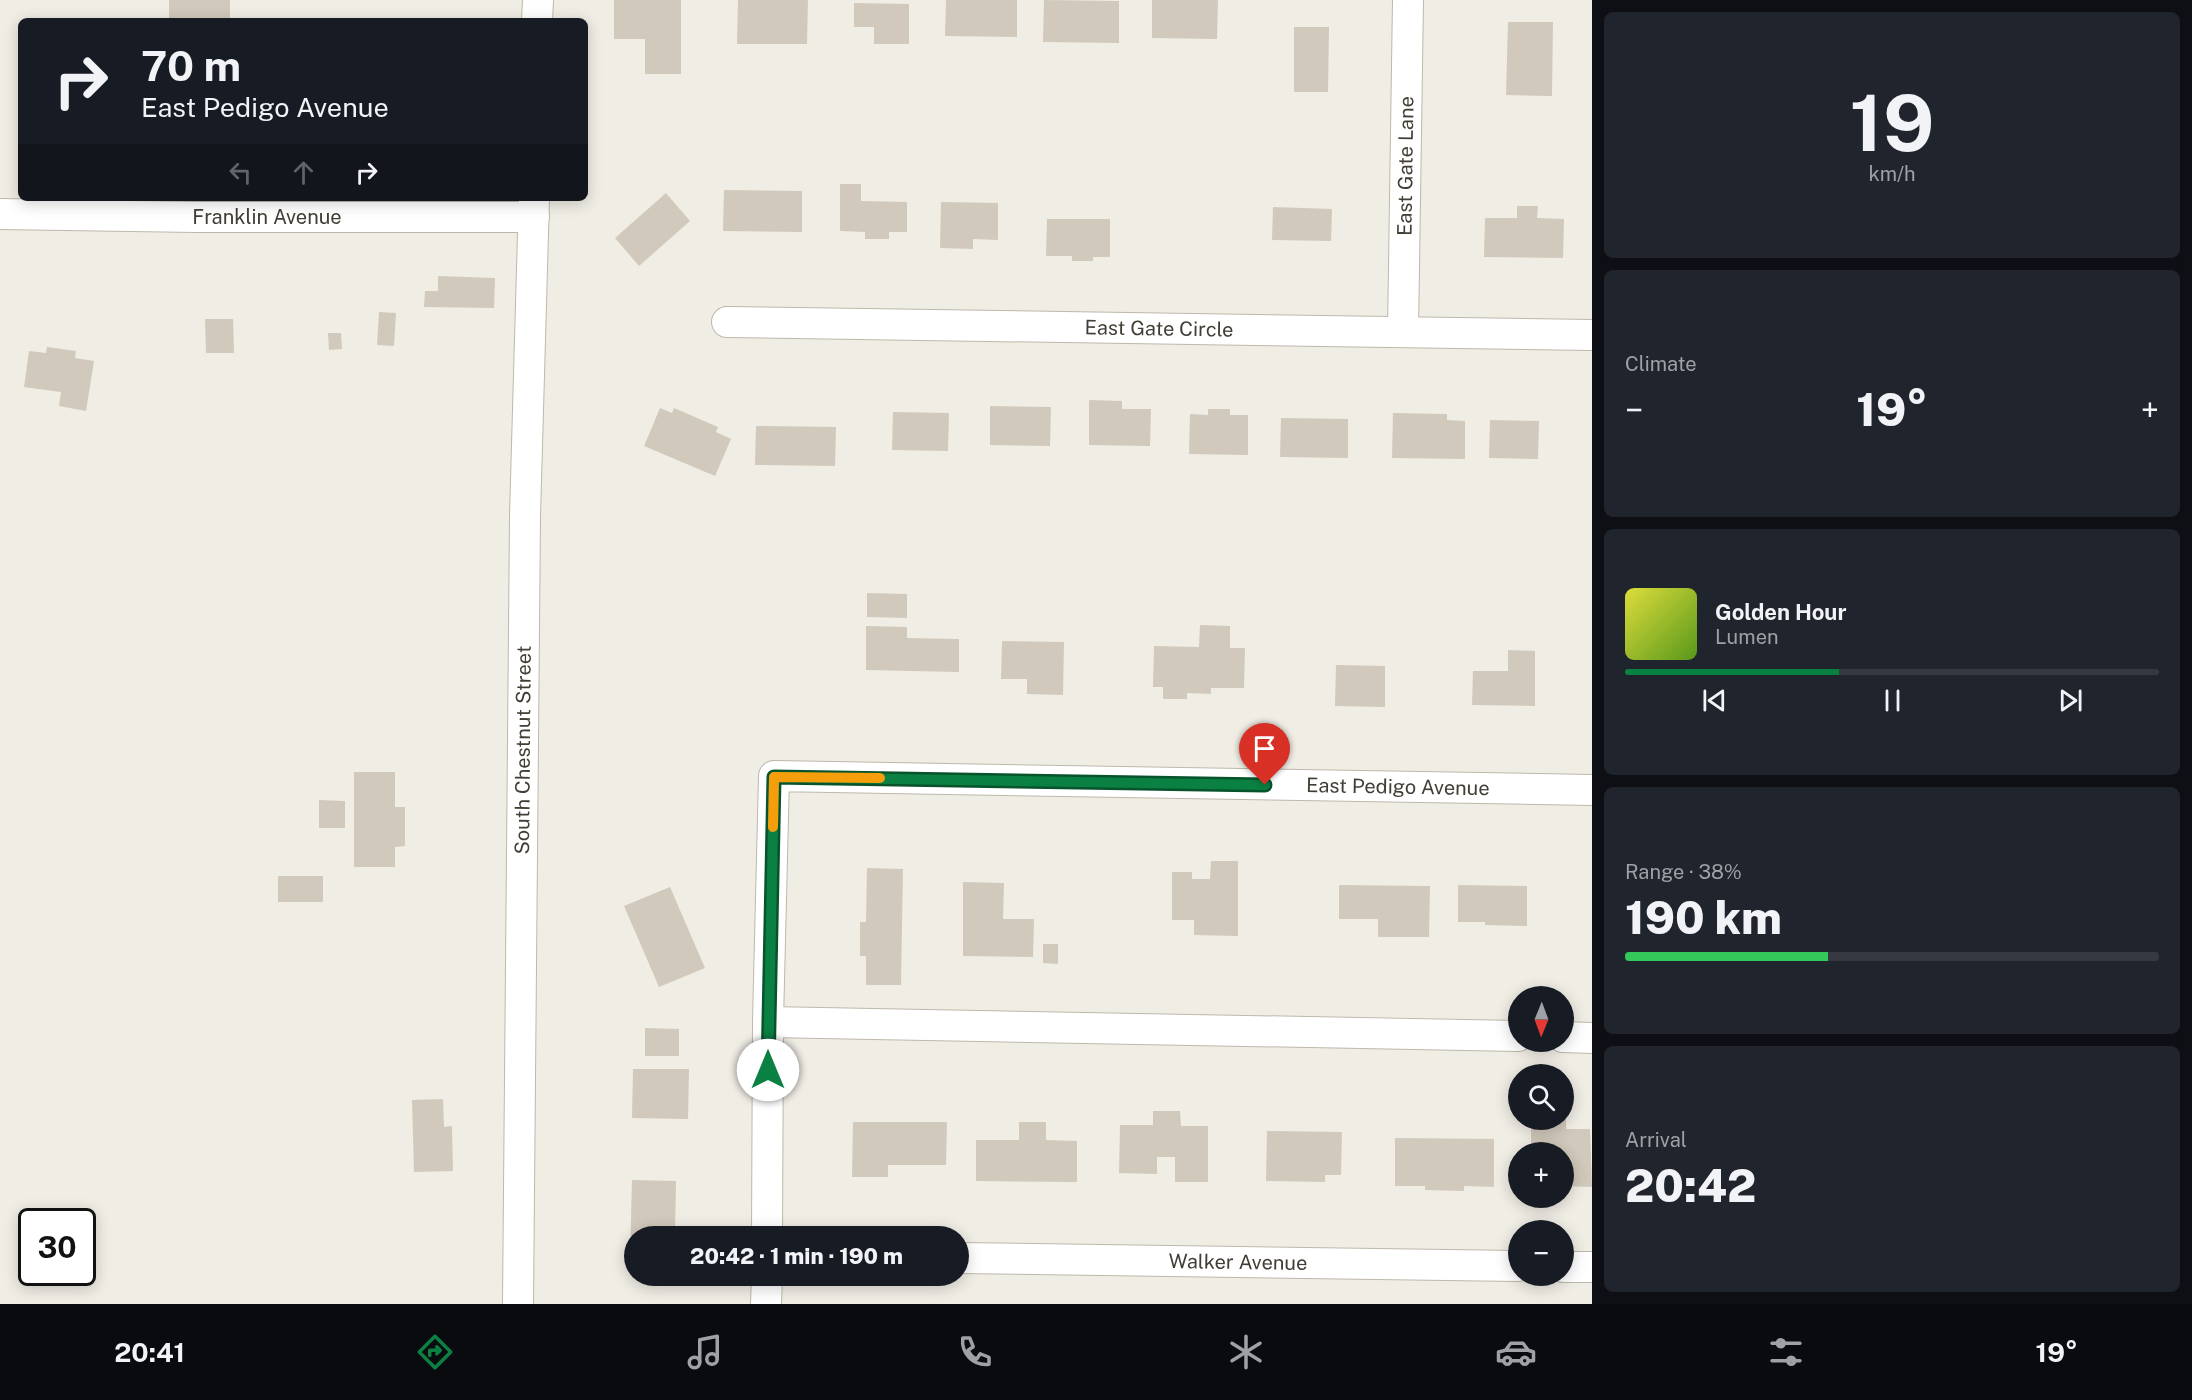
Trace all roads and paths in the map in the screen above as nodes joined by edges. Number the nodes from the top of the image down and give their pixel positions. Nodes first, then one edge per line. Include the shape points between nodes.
1 (538, 0) edge
2 (1408, 0) edge
3 (537, 18) edge
4 (534, 208) edge
5 (0, 214) edge
6 (727, 322) dead end
7 (1403, 332) junction
8 (1592, 335) edge
9 (1592, 790) edge
10 (768, 1022) junction
11 (1508, 1036) edge
12 (1574, 1037) edge
13 (1592, 1038) edge
14 (767, 1226) edge
15 (969, 1258) edge
16 (1508, 1266) edge
17 (1574, 1267) edge
18 (1592, 1267) edge
19 (767, 1286) edge
20 (518, 1304) edge
21 (766, 1304) edge

1 - 3 street
2 - 7 street, East Gate Lane
4 - 5 street, Franklin Avenue via 196,217
4 - 20 street, South Chestnut Street via 525,516
6 - 7 street, East Gate Circle
7 - 8 street, East Gate Circle
9 - 10 street, East Pedigo Avenue via 774,777
10 - 11 street
10 - 14 street
12 - 13 street
15 - 16 street, Walker Avenue
17 - 18 street
19 - 21 street

